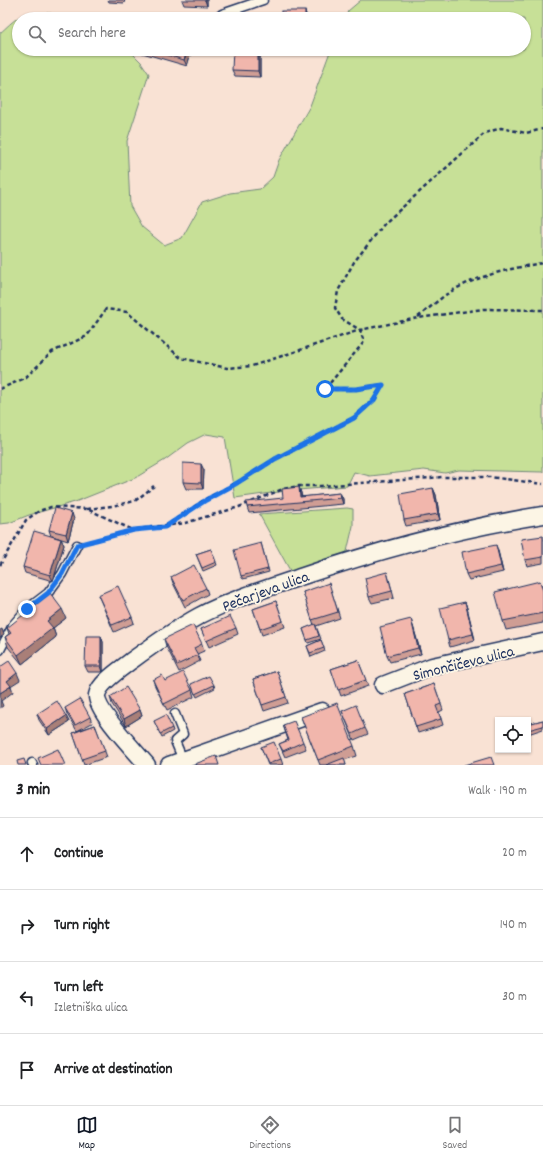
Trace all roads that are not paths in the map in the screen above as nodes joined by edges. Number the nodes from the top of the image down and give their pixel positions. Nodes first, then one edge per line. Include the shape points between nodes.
1 (263, 0) edge
2 (228, 12) edge
3 (543, 515) edge
4 (77, 545) road end
5 (543, 642) edge
6 (0, 650) edge
7 (383, 685) dead end
8 (335, 706) edge
9 (175, 714) dead end
10 (176, 763) edge
11 (147, 765) edge

1 - 2 lane
3 - 11 street, Pečarjeva ulica via 481,525 351,560 241,597 199,616 162,638 113,675 100,687 97,695 99,704 110,721
4 - 6 lane via 62,574 48,593 27,609 13,625
5 - 7 street, Simončičeva ulica via 432,666
8 - 10 street
9 - 10 lane via 183,734 175,741

